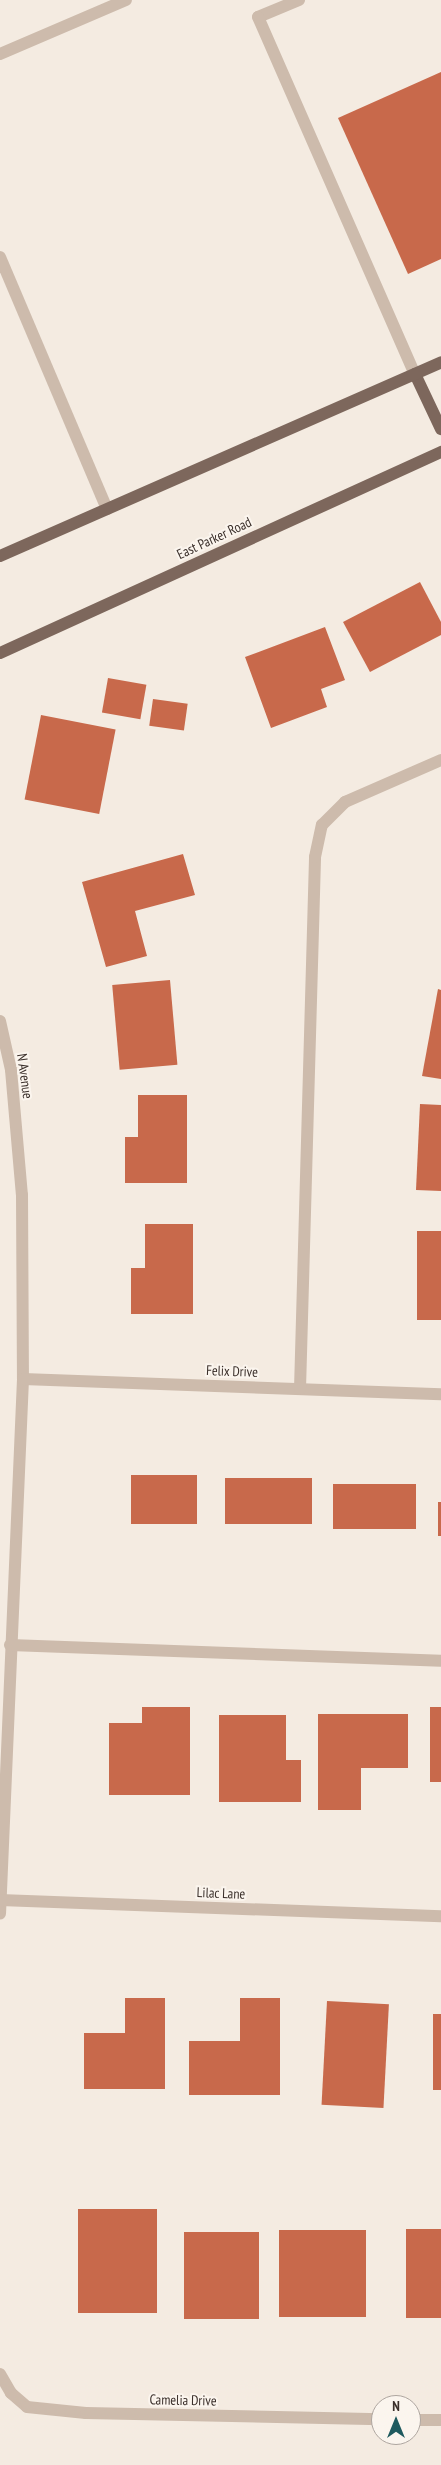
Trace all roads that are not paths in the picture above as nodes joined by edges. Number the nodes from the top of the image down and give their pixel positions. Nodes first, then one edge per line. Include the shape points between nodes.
1 (126, 0) edge
2 (299, 0) edge
3 (0, 54) edge
4 (0, 257) edge
5 (441, 362) edge
6 (415, 374) junction
7 (441, 429) edge
8 (441, 452) edge
9 (107, 509) junction
10 (0, 556) edge
11 (0, 653) edge
12 (441, 760) edge
13 (0, 1021) edge
14 (22, 1379) junction
15 (300, 1389) junction
16 (441, 1394) edge
17 (10, 1645) junction
18 (441, 1661) edge
19 (0, 1900) edge
20 (0, 1914) edge
21 (441, 1916) edge
22 (0, 2374) edge
23 (371, 2419) edge
24 (421, 2420) edge
25 (441, 2420) edge

1 - 3 street
2 - 6 street via 258,17
4 - 9 street
5 - 6 main road
6 - 7 main road
6 - 9 main road
8 - 11 main road, East Parker Road
9 - 10 main road
12 - 15 street via 345,802 320,833 315,857
13 - 14 street, N Avenue via 11,1070 22,1195
14 - 15 street, Felix Drive
14 - 17 street, N Avenue
15 - 16 street, Felix Drive
17 - 18 street
17 - 19 street, N Avenue
19 - 20 street, N Avenue
19 - 21 street, Lilac Lane
22 - 23 street, Camelia Drive via 11,2394 27,2407 86,2413
24 - 25 street

